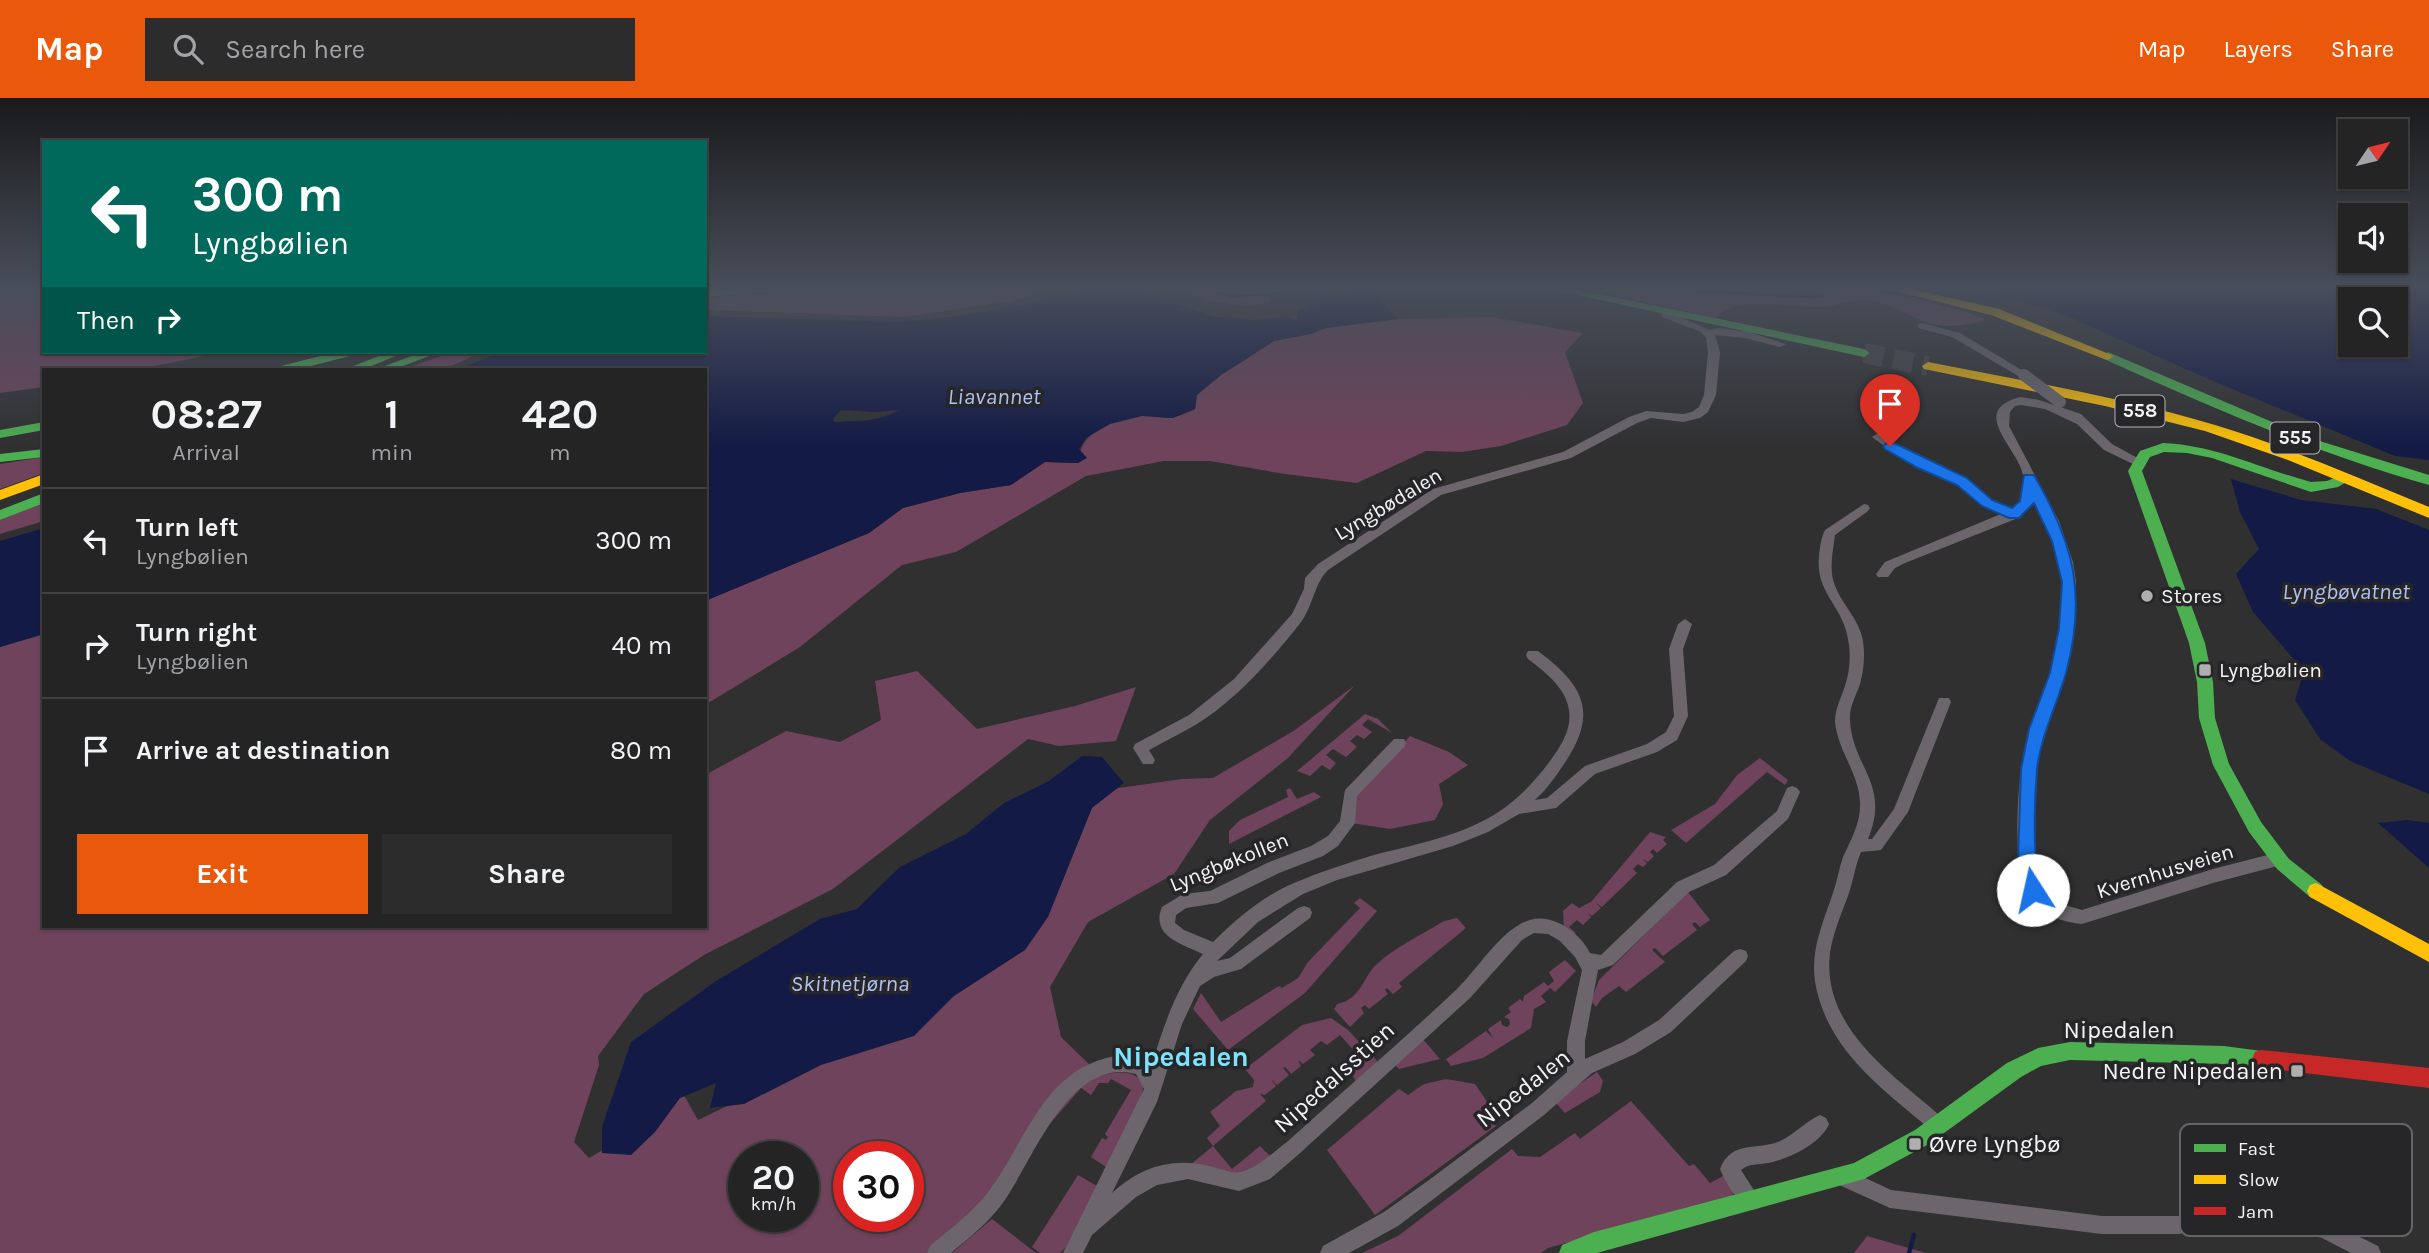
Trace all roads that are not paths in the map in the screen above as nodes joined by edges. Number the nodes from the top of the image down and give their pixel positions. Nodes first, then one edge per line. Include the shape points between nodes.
1 (1710, 341) edge
2 (1772, 341) edge
3 (1797, 341) edge
4 (1968, 341) edge
5 (2071, 341) edge
6 (2100, 341) edge
7 (1780, 344) dead end
8 (1864, 353) tunnel mouth
9 (342, 354) edge
10 (396, 354) edge
11 (428, 354) edge
12 (1928, 366) tunnel mouth
13 (289, 368) edge
14 (355, 368) edge
15 (386, 368) edge
16 (2085, 423) junction
17 (42, 426) edge
18 (0, 434) edge
19 (1878, 437) dead end
20 (42, 453) edge
21 (8, 457) edge
22 (2137, 461) junction
23 (2429, 468) edge
24 (2029, 478) junction
25 (2346, 478) junction
26 (42, 480) edge
27 (2429, 482) edge
28 (42, 492) edge
29 (0, 495) edge
30 (42, 499) edge
31 (0, 506) edge
32 (1864, 508) dead end
33 (2429, 513) edge
34 (2014, 514) junction
35 (0, 515) edge
36 (1883, 574) dead end
37 (1685, 624) dead end
38 (1533, 655) dead end
39 (1944, 702) dead end
40 (1399, 743) dead end
41 (1149, 760) dead end
42 (1792, 792) dead end
43 (1519, 808) junction
44 (1857, 846) junction
45 (2279, 859) junction
46 (1304, 913) dead end
47 (1215, 951) junction
48 (2429, 954) edge
49 (1740, 956) dead end
50 (1587, 960) junction
51 (1194, 981) junction
52 (1577, 1075) junction
53 (2429, 1078) edge
54 (1152, 1090) junction
55 (1819, 1124) dead end
56 (1938, 1125) junction
57 (1842, 1176) junction
58 (1752, 1201) junction
59 (2180, 1225) edge
60 (1086, 1230) junction
61 (2337, 1236) edge
62 (937, 1253) edge
63 (1073, 1253) edge
64 (1330, 1253) edge
65 (1570, 1253) edge
66 (2371, 1253) edge

1 - 41 street, Lyngbødalen via 1712,385 1706,404 1696,415 1650,414 1567,455 1437,492 1314,574 1303,607 1286,631 1238,683 1194,719 1140,748
2 - 7 street
3 - 8 main road
4 - 16 street, bridge via 2024,374
5 - 27 main road, 555 via 2278,432 2406,479
6 - 23 main road, 555 via 2282,421
9 - 13 main road
10 - 14 main road
11 - 15 main road
12 - 25 main road, 558 via 2185,421
16 - 22 street via 2108,447
16 - 24 street, Kvernhusveien via 2034,402 2012,403 2005,409 2003,426
17 - 18 main road
19 - 34 street via 1912,460 1962,481 1987,503
20 - 21 main road
22 - 25 main road via 2158,449 2189,446 2311,488 2333,488
22 - 45 main road via 2136,478 2197,643 2207,718 2221,765 2255,827
24 - 34 street via 2027,503
24 - 45 street, Kvernhusveien via 2054,526 2069,582 2067,628 2058,673 2037,729 2029,769 2028,875 2037,896 2057,911 2082,917
25 - 33 main road, 558
26 - 29 main road
28 - 31 main road
30 - 35 main road
32 - 44 street via 1829,533 1824,560 1830,589 1850,619 1856,642 1855,673 1842,722 1868,796 1867,820
34 - 36 street via 1900,560
37 - 43 street via 1676,649 1681,716 1672,736 1590,770 1551,804
38 - 43 street via 1567,683 1577,714 1571,740 1559,761
39 - 44 street via 1900,812 1876,845
40 - 47 street, Lyngbøkollen via 1350,794 1346,823 1334,841 1212,898 1174,906 1167,926
42 - 50 street via 1783,815 1720,870 1684,887 1607,960
43 - 47 street via 1446,844 1346,869 1296,889
44 - 56 street via 1820,950 1825,993 1834,1018 1857,1050
45 - 48 main road via 2319,894
46 - 51 street via 1235,964
47 - 51 street
49 - 52 street, Nipedalen via 1665,1026
50 - 52 street via 1590,978 1576,1041
50 - 60 street, Nipedalsstien via 1574,943 1550,927 1524,929 1464,993 1263,1172 1239,1182 1188,1170 1154,1176 1129,1190
51 - 54 street
52 - 64 street, Nipedalen via 1425,1195
53 - 56 main road, Nipedalen via 2224,1055 2070,1051 2038,1057 2014,1070
54 - 60 street
54 - 62 street via 1146,1070 1133,1064 1108,1065 1069,1084 994,1200
55 - 58 street via 1795,1145 1760,1156 1745,1155 1730,1169
56 - 57 main road, Nipedalen via 1900,1151
57 - 58 main road, Nipedalen
57 - 59 street via 1890,1199 2102,1225
58 - 65 main road, Nipedalen
60 - 63 street
61 - 66 street

